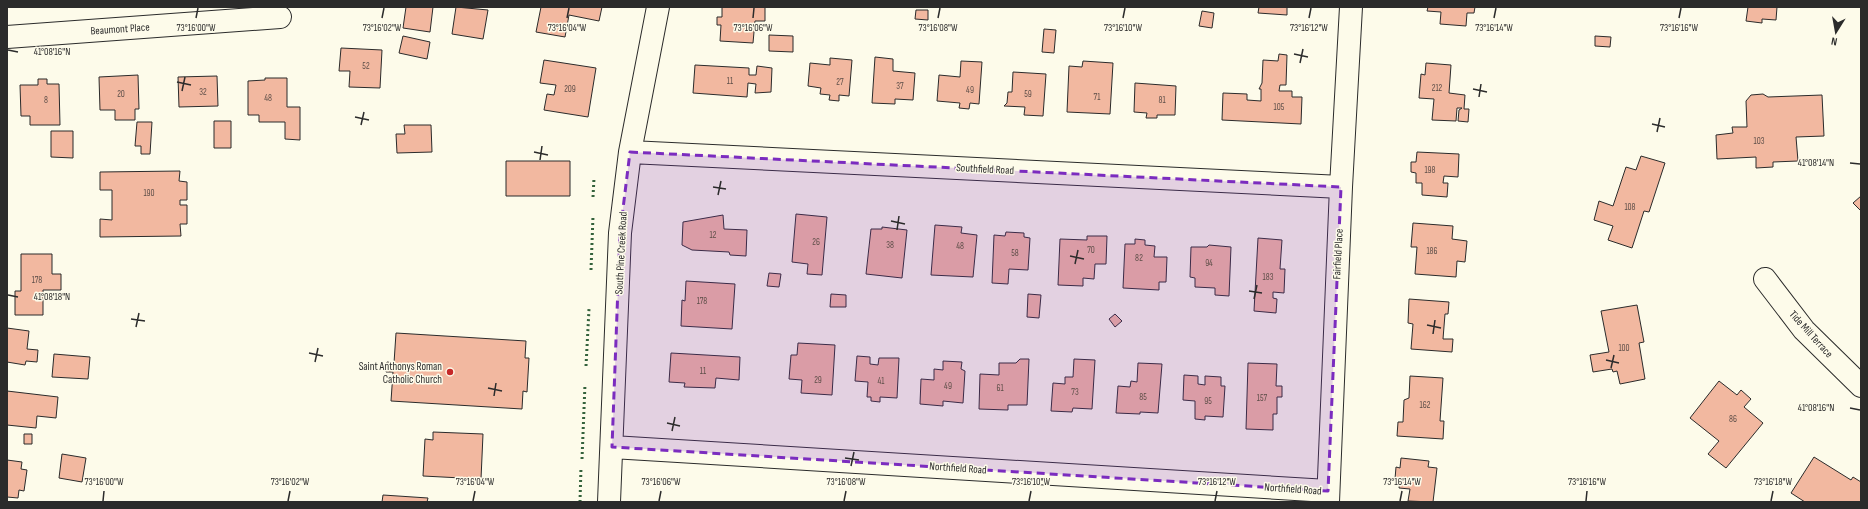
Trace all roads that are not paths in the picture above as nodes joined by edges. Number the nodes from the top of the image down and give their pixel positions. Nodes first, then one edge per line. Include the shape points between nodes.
1 (658, 7) edge
2 (1351, 7) edge
3 (280, 18) dead end
4 (7, 37) edge
5 (630, 152) junction
6 (1341, 187) junction
7 (1766, 279) dead end
8 (1861, 386) edge
9 (612, 447) junction
10 (1328, 496) edge
11 (609, 502) edge

1 - 5 street, South Pine Creek Road
2 - 6 street, Fairfield Place
3 - 4 street, Beaumont Place
5 - 6 street, Southfield Road
5 - 9 street, South Pine Creek Road via 620,233
6 - 10 street, Fairfield Place
7 - 8 street, Tide Mill Terrace via 1804,330
9 - 10 street, Northfield Road
9 - 11 street, South Pine Creek Road

